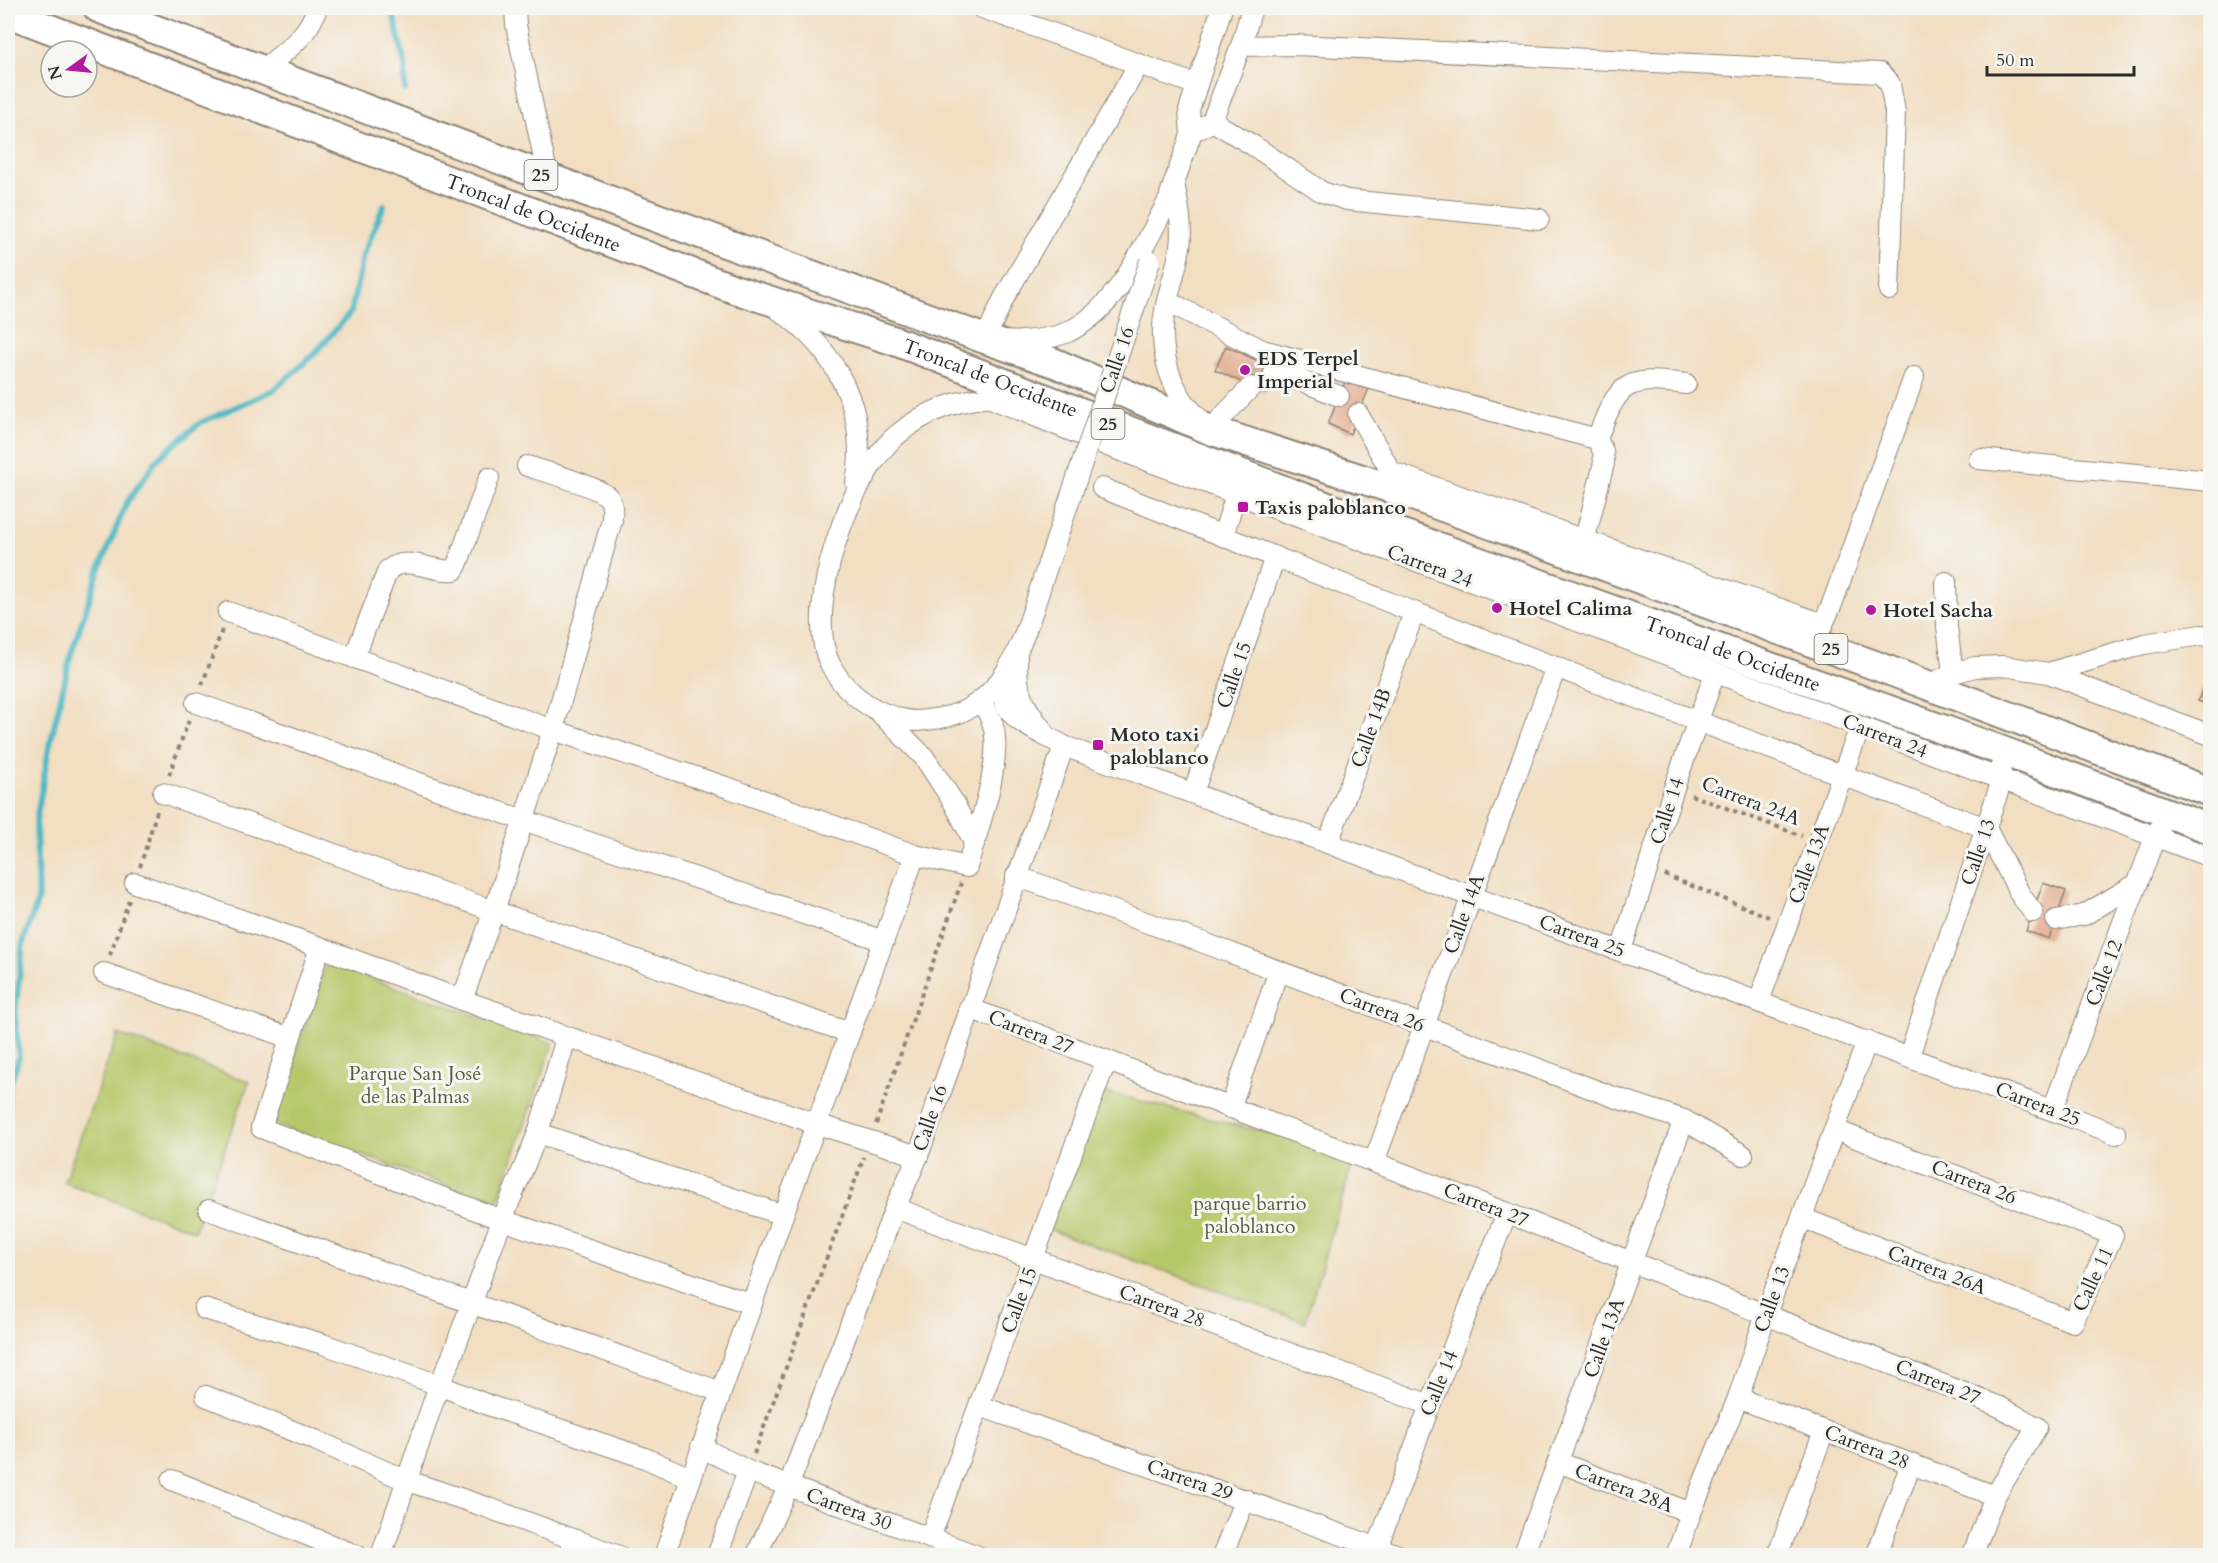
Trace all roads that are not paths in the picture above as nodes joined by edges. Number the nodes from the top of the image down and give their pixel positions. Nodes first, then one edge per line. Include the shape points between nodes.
1 (98, 8) edge
2 (316, 8) edge
3 (514, 8) edge
4 (982, 8) edge
5 (1222, 8) edge
6 (1252, 8) edge
7 (8, 13) edge
8 (1241, 46) junction
9 (1139, 64) junction
10 (263, 70) junction
11 (1197, 85) junction
12 (1212, 121) junction
13 (1191, 135) junction
14 (548, 177) junction
15 (1171, 192) junction
16 (1539, 219) dead end
17 (734, 290) junction
18 (1888, 290) dead end
19 (1167, 301) junction
20 (985, 339) junction
21 (1274, 373) dead end
22 (1914, 377) dead end
23 (1686, 384) dead end
24 (1251, 387) tunnel mouth
25 (1339, 396) dead end
26 (988, 397) junction
27 (1060, 405) junction
28 (1358, 414) dead end
29 (1210, 430) junction
30 (1597, 440) junction
31 (1979, 459) dead end
32 (527, 466) dead end
33 (489, 478) dead end
34 (2211, 481) edge
35 (1397, 482) junction
36 (1102, 488) dead end
37 (1236, 494) junction
38 (854, 498) junction
39 (1223, 536) junction
40 (1583, 549) junction
41 (1275, 557) junction
42 (1946, 582) dead end
43 (228, 612) road end
44 (1414, 613) junction
45 (1819, 633) junction
46 (2211, 636) edge
47 (1017, 653) junction
48 (354, 658) junction
49 (1556, 667) junction
50 (1715, 673) junction
51 (2048, 673) junction
52 (1941, 679) junction
53 (999, 683) junction
54 (981, 702) junction
55 (196, 703) road end
56 (880, 713) junction
57 (1698, 722) junction
58 (1860, 727) junction
59 (553, 730) junction
60 (2211, 735) edge
61 (1056, 741) junction
62 (1997, 749) junction
63 (1842, 776) junction
64 (2002, 780) junction
65 (2211, 792) edge
66 (163, 793) road end
67 (1193, 793) junction
68 (523, 820) junction
69 (2162, 825) junction
70 (1986, 828) junction
71 (2211, 829) edge
72 (974, 842) junction
73 (1328, 843) junction
74 (915, 855) junction
75 (2211, 856) edge
76 (1016, 876) junction
77 (135, 883) road end
78 (2138, 883) junction
79 (1470, 895) junction
80 (494, 911) junction
81 (2033, 912) dead end
82 (2056, 920) dead end
83 (884, 941) junction
84 (320, 947) junction
85 (1621, 950) junction
86 (1279, 971) junction
87 (104, 972) road end
88 (462, 1000) junction
89 (1759, 1001) junction
90 (969, 1008) junction
91 (1423, 1026) junction
92 (850, 1034) junction
93 (290, 1038) junction
94 (566, 1038) junction
95 (1867, 1041) junction
96 (1908, 1056) junction
97 (1106, 1061) junction
98 (1230, 1108) junction
99 (2053, 1109) junction
100 (1684, 1120) junction
101 (817, 1124) junction
102 (1835, 1130) junction
103 (538, 1133) junction
104 (2116, 1134) dead end
105 (1743, 1155) dead end
106 (918, 1156) junction
107 (1374, 1162) junction
108 (895, 1208) junction
109 (209, 1210) dead end
110 (1507, 1213) junction
111 (783, 1215) junction
112 (1802, 1218) junction
113 (502, 1220) junction
114 (2113, 1235) joint
115 (1034, 1259) junction
116 (1632, 1261) junction
117 (752, 1304) junction
118 (471, 1305) junction
119 (204, 1309) dead end
120 (1767, 1314) junction
121 (2073, 1322) joint
122 (439, 1384) junction
123 (721, 1392) junction
124 (206, 1396) dead end
125 (1738, 1398) junction
126 (1430, 1405) junction
127 (980, 1406) junction
128 (1824, 1431) junction
129 (701, 1447) junction
130 (1558, 1462) junction
131 (1911, 1464) junction
132 (748, 1471) junction
133 (690, 1478) junction
134 (172, 1480) dead end
135 (405, 1480) junction
136 (788, 1487) junction
137 (1995, 1496) junction
138 (1245, 1499) junction
139 (1690, 1513) junction
140 (930, 1538) junction
141 (1375, 1551) edge
142 (971, 1554) edge
143 (358, 1556) edge
144 (381, 1556) edge
145 (619, 1556) edge
146 (664, 1556) edge
147 (717, 1556) edge
148 (756, 1556) edge
149 (1222, 1556) edge
150 (1401, 1556) edge
151 (1523, 1556) edge
152 (1676, 1556) edge
153 (1777, 1556) edge
154 (1876, 1556) edge
155 (1972, 1556) edge

1 - 10 highway, Troncal de Occidente / 25
2 - 10 street via 304,35
3 - 14 street
4 - 9 street
5 - 11 street, Calle 16
6 - 8 street
7 - 17 highway, Troncal de Occidente / 25
8 - 12 street
8 - 18 street via 1296,45 1880,73 1890,84 1895,112
9 - 11 street
9 - 20 street via 1004,298
10 - 14 highway, Troncal de Occidente / 25
11 - 13 street, Calle 16 via 1189,110
12 - 13 street
12 - 16 street via 1322,192 1347,201
13 - 15 street, Calle 16
14 - 20 highway, Troncal de Occidente / 25
15 - 19 street via 1179,208 1180,246
15 - 20 street via 1116,292 1088,319 1048,338 1020,342
15 - 47 street, Calle 16, bridge
17 - 27 highway, Troncal de Occidente / 25 via 896,341
17 - 38 street via 797,323 834,364 855,415 859,461
19 - 29 street via 1163,338 1166,364 1185,403
19 - 30 street via 1260,356
20 - 29 highway, Troncal de Occidente / 25 via 1055,363
21 - 25 street
22 - 45 street
23 - 30 street via 1655,380 1620,391
24 - 29 street
26 - 27 street
26 - 37 street, Carrera 24
26 - 38 street via 939,408 896,435 864,474
27 - 62 highway, Troncal de Occidente / 25 via 1324,506
28 - 35 street
29 - 35 highway, Troncal de Occidente / 25
30 - 40 street via 1604,463
31 - 34 street
32 - 59 street via 597,490 613,506
33 - 48 street via 458,565 445,571 406,562 388,570
35 - 40 highway, Troncal de Occidente / 25
36 - 39 street
37 - 39 street
37 - 50 street, Carrera 24
38 - 56 street via 831,556 823,595 822,630 830,664 853,695
39 - 41 street
40 - 45 highway, Troncal de Occidente / 25
41 - 44 street
41 - 67 street, Calle 15
42 - 52 street
43 - 48 street
44 - 49 street
44 - 73 street, Calle 14B
45 - 52 highway, Troncal de Occidente / 25
46 - 51 street via 2144,644
47 - 53 street, Calle 16
47 - 61 street via 1016,678 1021,699
48 - 59 street
49 - 57 street
49 - 79 street, Calle 14A
50 - 57 street, Calle 14
50 - 58 street, Carrera 24
51 - 52 street via 2003,666 1976,667
51 - 60 street
52 - 65 highway, Troncal de Occidente / 25
53 - 54 street, Calle 16
53 - 61 street, Carrera 25 via 1002,700 1011,714
54 - 56 street, Calle 16 via 953,716 914,722
54 - 72 street via 995,737 987,796
55 - 68 street
56 - 72 street via 924,757
57 - 63 street
57 - 85 street, Calle 14
58 - 63 street, Calle 13A
58 - 64 street, Carrera 24
59 - 68 street
59 - 74 street
61 - 67 street, Carrera 25
61 - 76 street, Calle 16
62 - 64 street, Calle 13
62 - 69 highway, Troncal de Occidente / 25
63 - 70 street
63 - 89 street, Calle 13A
64 - 69 street, Carrera 24
64 - 70 street, Calle 13
66 - 80 street
67 - 73 street, Carrera 25
68 - 80 street
68 - 83 street
69 - 71 highway, Troncal de Occidente / 25
69 - 75 street, Carrera 24
69 - 78 street, Calle 12
70 - 81 street
70 - 96 street, Calle 13
72 - 74 street via 967,867
73 - 79 street, Carrera 25
74 - 83 street
76 - 86 street, Carrera 26
76 - 90 street, Calle 16
77 - 84 street
78 - 82 street via 2084,915
78 - 99 street, Calle 12
79 - 85 street, Carrera 25
79 - 91 street, Calle 14A
80 - 88 street
80 - 92 street
83 - 92 street
84 - 88 street
84 - 93 street
85 - 89 street, Carrera 25
86 - 91 street, Carrera 26
86 - 98 street
87 - 93 street
88 - 94 street
89 - 95 street, Carrera 25
90 - 97 street, Carrera 27
90 - 106 street, Calle 16
91 - 100 street, Carrera 26
91 - 107 street, Calle 14A
92 - 101 street
93 - 113 street via 261,1128
94 - 101 street
94 - 103 street
95 - 96 street, Carrera 25
95 - 102 street, Calle 13
96 - 99 street, Carrera 25
97 - 98 street, Carrera 27
97 - 115 street, Calle 15
98 - 107 street, Carrera 27
99 - 104 street, Carrera 25
100 - 105 street, Carrera 26
100 - 116 street, Calle 13A
101 - 106 street
101 - 111 street
102 - 112 street, Calle 13
102 - 114 street, Carrera 26
103 - 111 street
103 - 113 street
106 - 108 street, Calle 16
107 - 110 street, Carrera 27
108 - 115 street, Carrera 28
108 - 136 street, Calle 16
109 - 118 street
110 - 116 street, Carrera 27
110 - 126 street, Calle 14
111 - 117 street
112 - 120 street, Calle 13
112 - 121 street, Carrera 26A
113 - 117 street
113 - 118 street
114 - 121 street, Calle 11
115 - 126 street, Carrera 28
115 - 127 street, Calle 15
116 - 120 street, Carrera 27
116 - 130 street, Calle 13A
117 - 123 street
118 - 122 street
118 - 123 street
119 - 122 street
120 - 125 street, Calle 13
120 - 137 street, Carrera 27 via 2000,1407 2037,1427
122 - 133 street
122 - 135 street
123 - 129 street
124 - 135 street
125 - 128 street, Carrera 28
125 - 139 street, Calle 13
126 - 141 street, Calle 14
127 - 138 street, Carrera 29
127 - 140 street, Calle 15
128 - 131 street, Carrera 28
128 - 153 street
129 - 132 street, Carrera 30
129 - 133 street
130 - 139 street, Carrera 28A
130 - 151 street, Calle 13A
131 - 137 street, Carrera 28
131 - 154 street
132 - 136 street, Carrera 30
132 - 147 street
133 - 146 street
134 - 143 street
135 - 144 street
135 - 145 street
136 - 140 street, Carrera 30
136 - 148 street, Calle 16
137 - 155 street
138 - 141 street, Carrera 29
138 - 149 street
139 - 152 street, Calle 13
140 - 142 street, Carrera 30
141 - 150 street, Carrera 29

